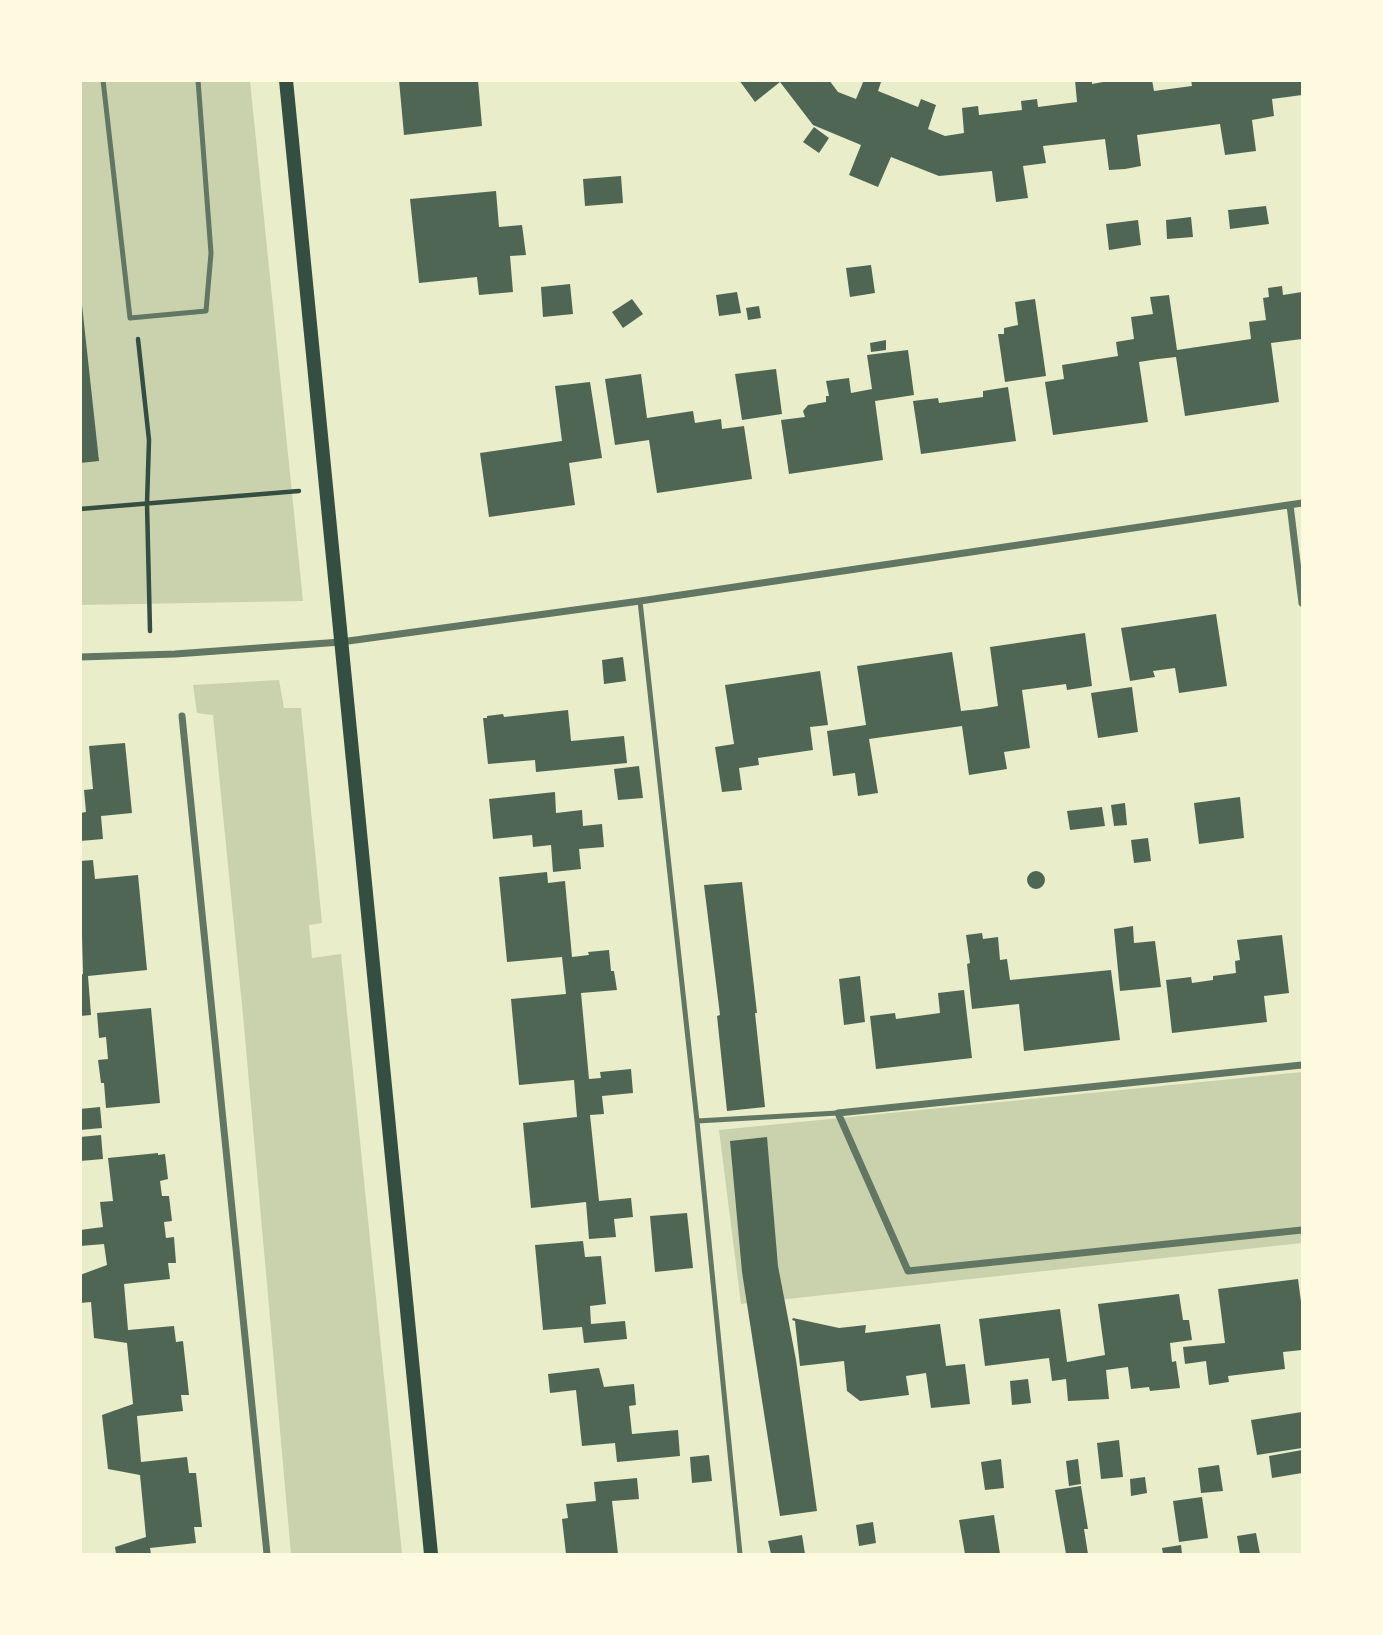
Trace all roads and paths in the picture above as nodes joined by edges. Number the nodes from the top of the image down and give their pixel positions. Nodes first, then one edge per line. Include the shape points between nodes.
1 (103, 80) edge
2 (198, 80) edge
3 (286, 80) edge
4 (135, 317) junction
5 (327, 489) junction
6 (1303, 503) edge
7 (147, 504) junction
8 (1290, 505) junction
9 (80, 509) edge
10 (640, 601) junction
11 (1303, 603) edge
12 (341, 642) junction
13 (153, 655) junction
14 (80, 657) edge
15 (182, 716) dead end
16 (1303, 1065) edge
17 (838, 1113) junction
18 (697, 1121) junction
19 (1303, 1230) edge
20 (267, 1555) edge
21 (431, 1555) edge
22 (740, 1555) edge

1 - 4 lane via 130,318
2 - 4 lane via 211,253 206,311
3 - 5 main road
4 - 7 path via 149,440
5 - 7 path
5 - 12 main road
6 - 8 street
7 - 9 path
7 - 13 path
8 - 10 street
8 - 11 street
10 - 12 street
10 - 18 lane
12 - 13 street
12 - 21 main road
13 - 14 street
15 - 20 street
16 - 17 street
17 - 18 lane
17 - 19 street via 908,1271
18 - 22 lane

